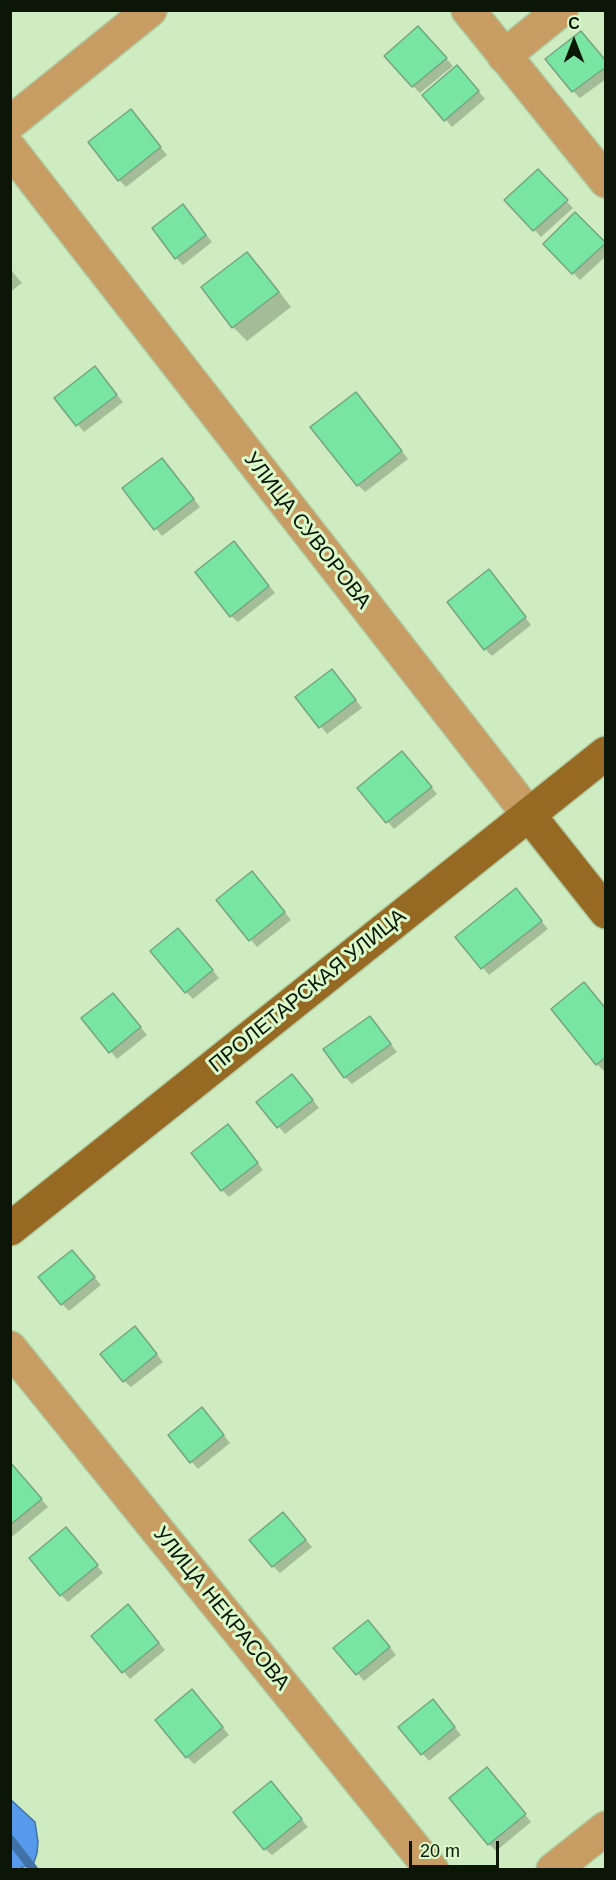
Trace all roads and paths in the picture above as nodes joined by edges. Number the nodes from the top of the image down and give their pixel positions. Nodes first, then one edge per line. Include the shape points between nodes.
1 (150, 10) edge
2 (468, 10) edge
3 (561, 10) edge
4 (504, 56) junction
5 (10, 123) edge
6 (10, 149) edge
7 (606, 181) edge
8 (606, 753) edge
9 (529, 815) junction
10 (606, 912) edge
11 (10, 1229) edge
12 (10, 1348) edge
13 (606, 1828) edge
14 (432, 1869) edge
15 (553, 1869) edge

1 - 5 street
2 - 4 street
3 - 4 street
4 - 7 street
6 - 9 street, УЛИЦА СУВОРОВА
8 - 9 main road, ПРОЛЕТАРСКАЯ УЛИЦА
9 - 10 main road, УЛИЦА СУВОРОВА
9 - 11 main road, ПРОЛЕТАРСКАЯ УЛИЦА
12 - 14 street, УЛИЦА НЕКРАСОВА
13 - 15 street

